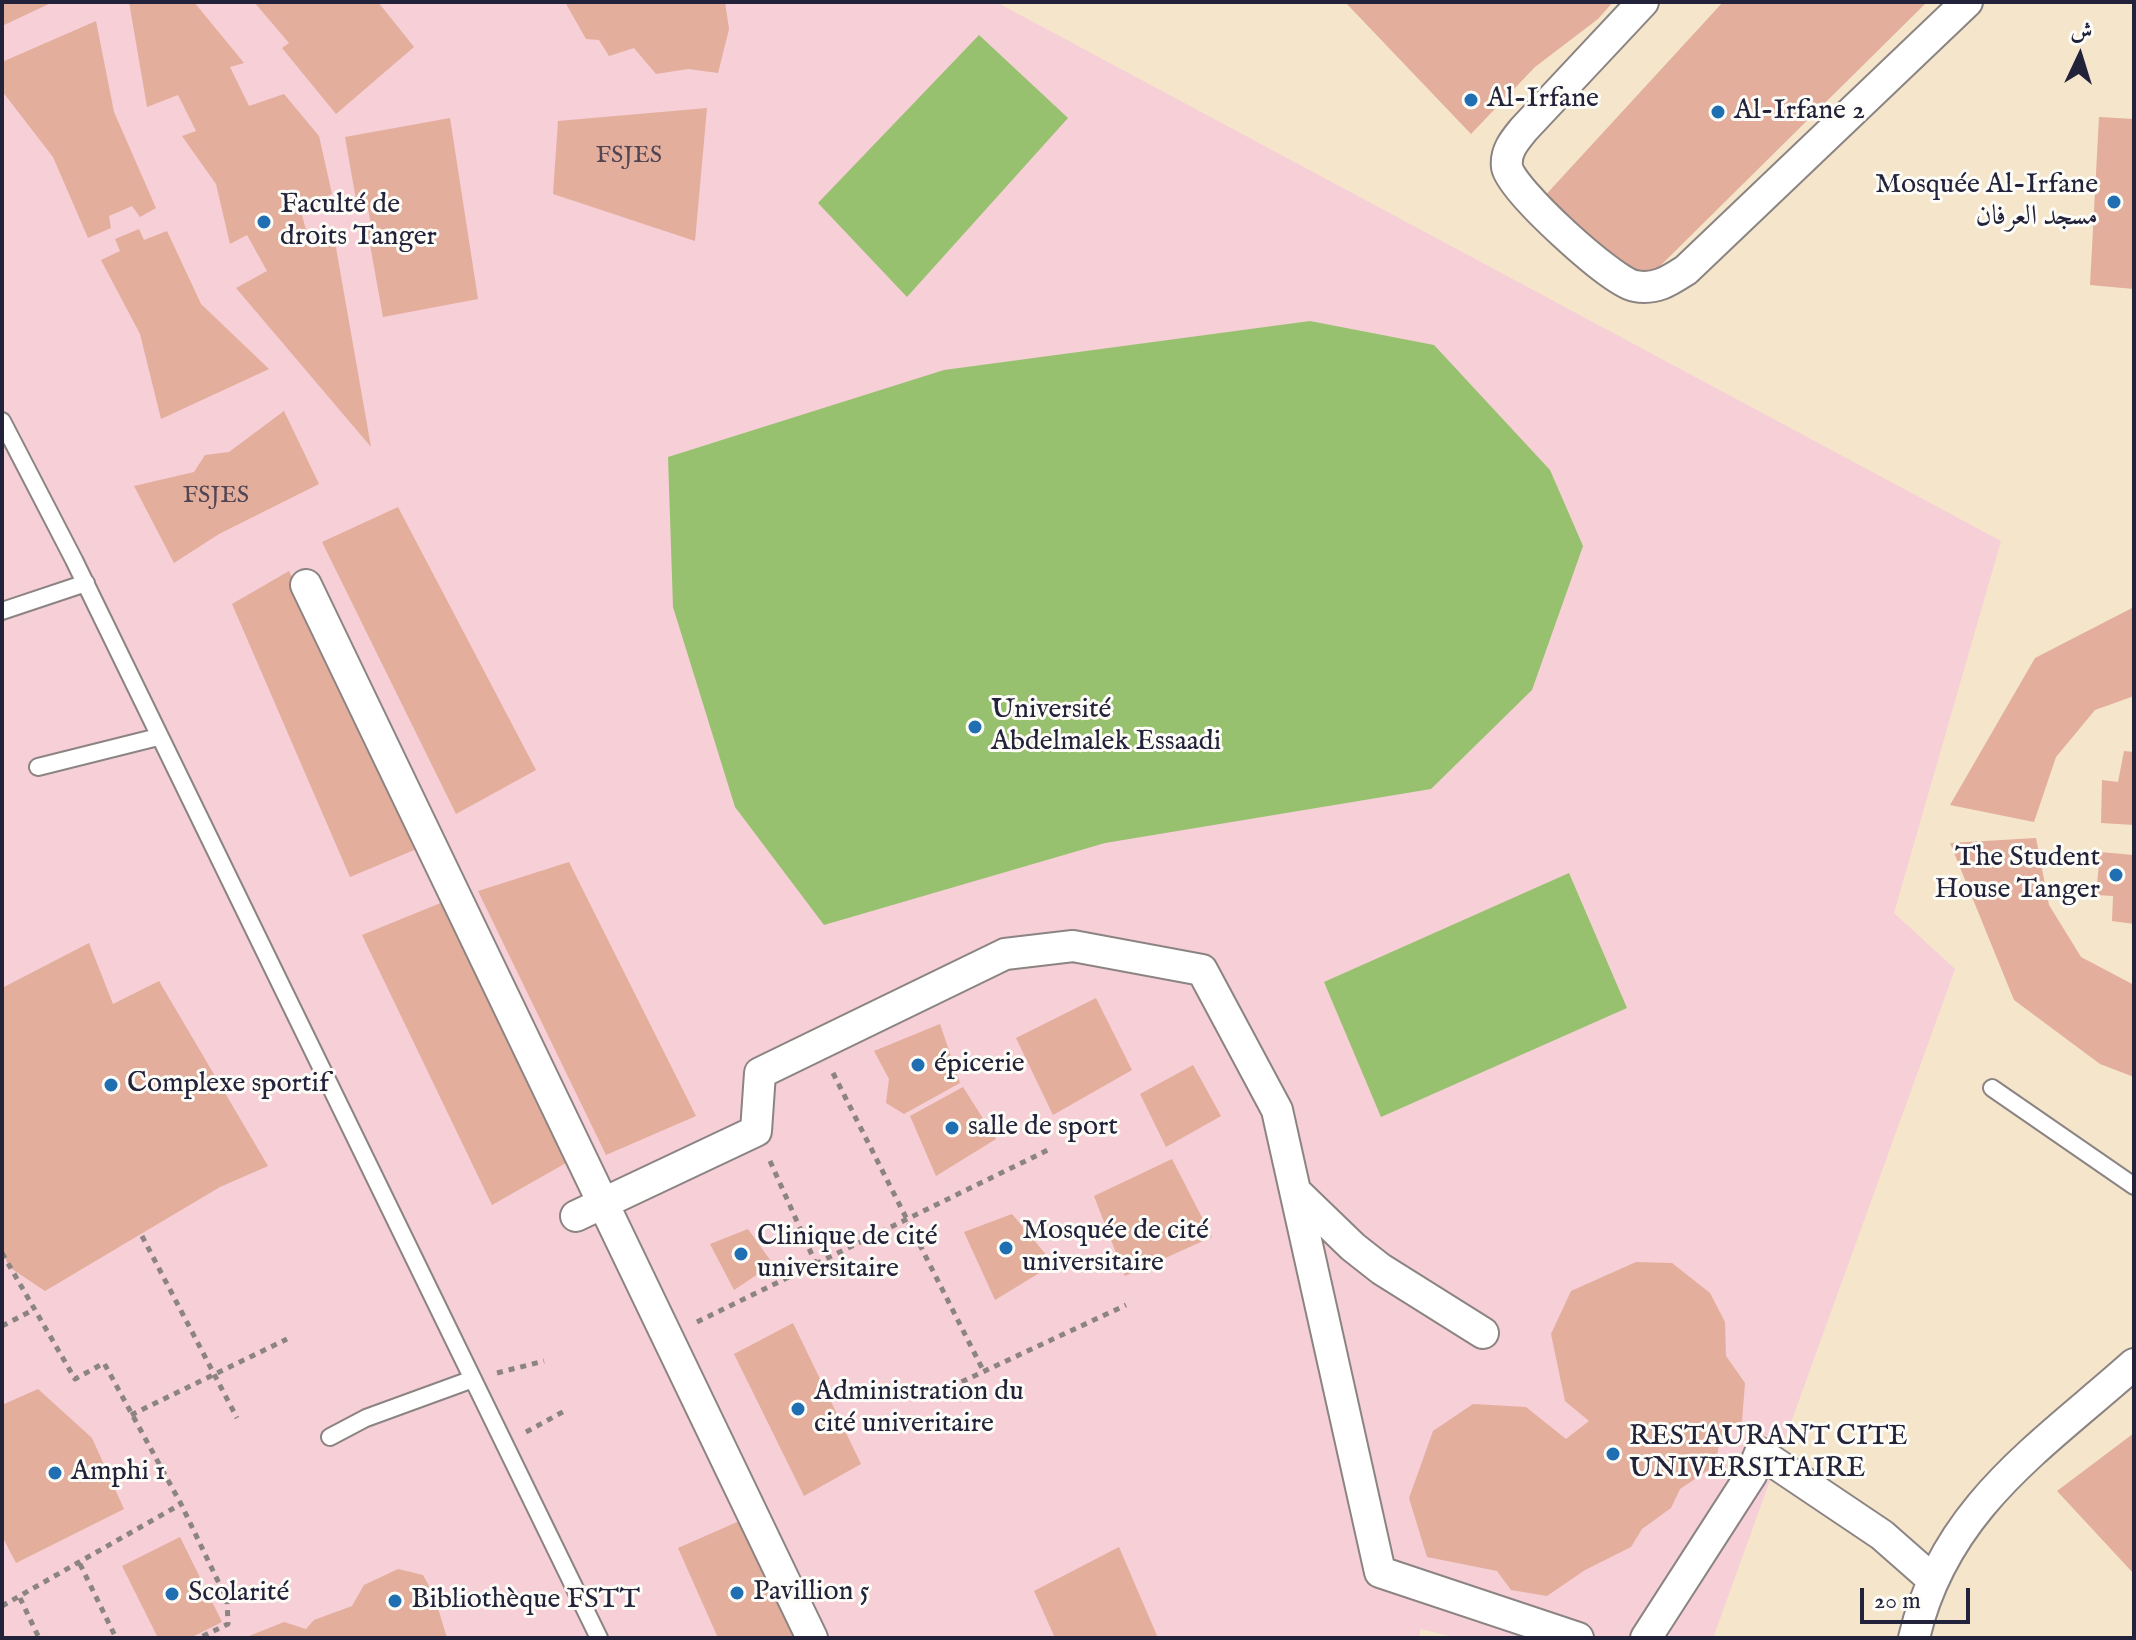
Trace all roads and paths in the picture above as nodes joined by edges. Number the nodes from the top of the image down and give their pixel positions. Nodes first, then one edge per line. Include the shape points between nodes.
1 (1643, 2) edge
2 (1967, 2) edge
3 (2, 421) edge
4 (86, 583) junction
5 (306, 585) dead end
6 (2, 611) edge
7 (158, 737) junction
8 (38, 767) dead end
9 (818, 1044) junction
10 (1992, 1088) dead end
11 (756, 1131) junction
12 (1052, 1148) dead end
13 (2134, 1186) edge
14 (1295, 1191) junction
15 (605, 1200) junction
16 (576, 1216) dead end
17 (907, 1219) junction
18 (142, 1236) dead end
19 (2, 1253) edge
20 (816, 1264) junction
21 (1126, 1305) dead end
22 (33, 1310) junction
23 (2, 1326) edge
24 (1483, 1333) dead end
25 (670, 1336) junction
26 (287, 1339) dead end
27 (544, 1361) dead end
28 (2134, 1364) edge
29 (984, 1372) junction
30 (216, 1374) junction
31 (473, 1379) junction
32 (929, 1397) dead end
33 (568, 1409) dead end
34 (131, 1415) junction
35 (237, 1418) dead end
36 (330, 1437) dead end
37 (504, 1444) junction
38 (181, 1504) junction
39 (80, 1564) junction
40 (1932, 1579) junction
41 (20, 1598) junction
42 (2, 1606) edge
43 (39, 1638) edge
44 (116, 1638) edge
45 (199, 1638) edge
46 (599, 1638) edge
47 (812, 1638) edge
48 (1578, 1638) edge
49 (1646, 1638) edge
50 (1914, 1638) edge

1 - 2 street via 1517,137 1507,167 1515,188 1608,272 1633,286 1661,286 1686,270
3 - 4 lane
4 - 6 lane
4 - 7 lane
5 - 15 street
7 - 8 lane
7 - 31 lane
9 - 11 street via 760,1073
9 - 14 street via 1005,954 1073,946 1202,970 1277,1110
9 - 17 path
10 - 13 lane
11 - 15 street
11 - 20 path
12 - 17 path
14 - 24 street via 1371,1262
14 - 48 street via 1380,1572
15 - 16 street
15 - 25 street
17 - 20 path
17 - 29 path
18 - 30 path
19 - 22 path
20 - 25 path
21 - 29 path
22 - 23 path
22 - 34 path via 75,1379 104,1363
25 - 47 street
26 - 30 path
27 - 31 path
28 - 40 street via 1996,1484 1967,1519
29 - 32 path
30 - 34 path
30 - 35 path
31 - 36 lane via 379,1412
31 - 37 lane
33 - 37 path
34 - 38 path
37 - 46 lane
38 - 39 path
38 - 45 path via 227,1600 228,1624
39 - 41 path
39 - 44 path
40 - 49 street via 1882,1535 1760,1453
40 - 50 street
41 - 42 path
41 - 43 path

